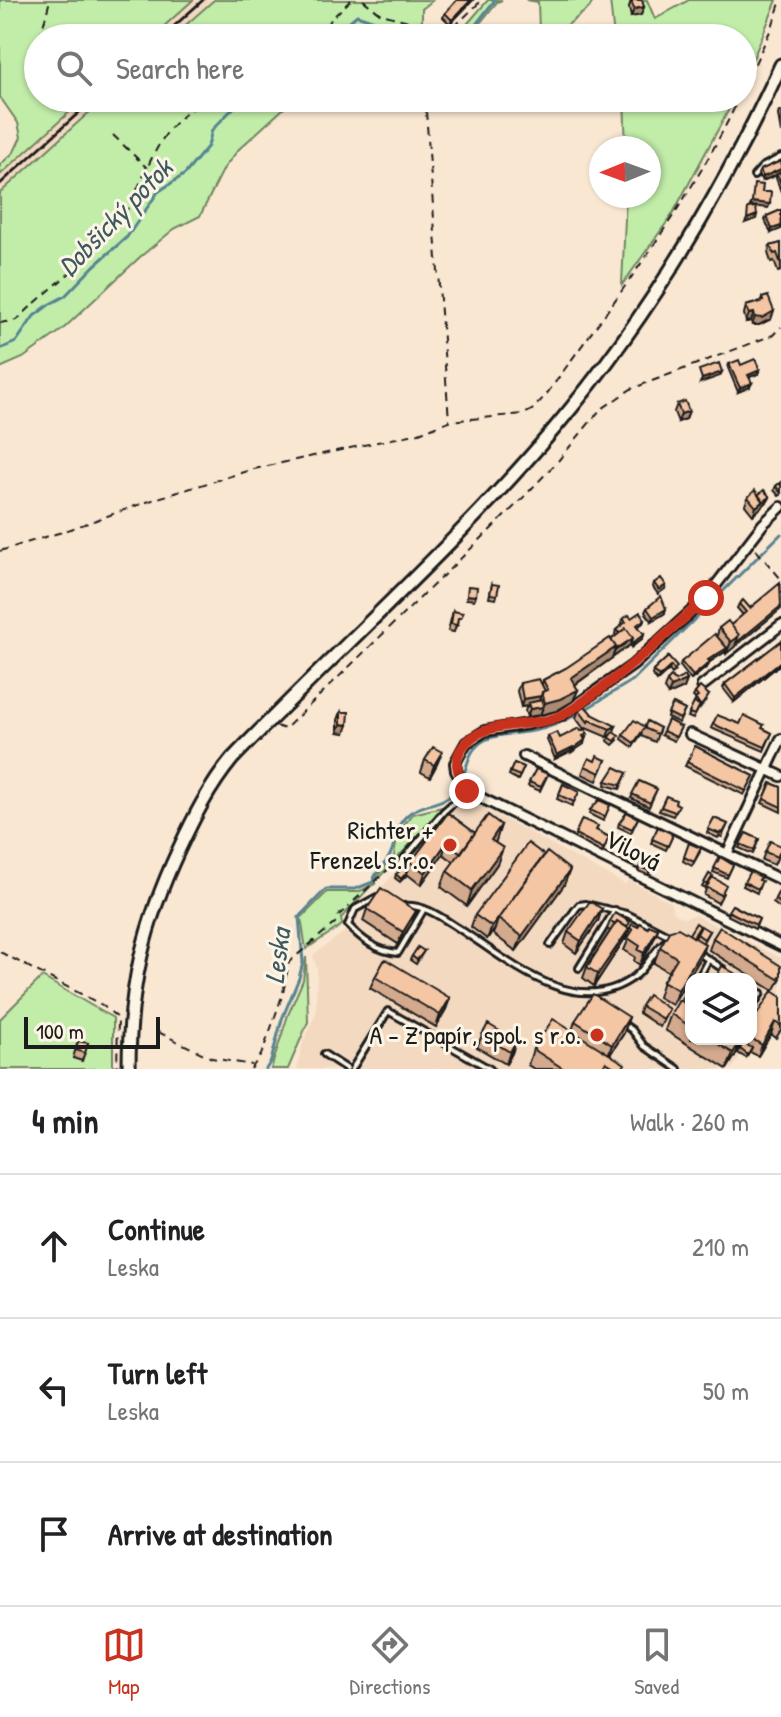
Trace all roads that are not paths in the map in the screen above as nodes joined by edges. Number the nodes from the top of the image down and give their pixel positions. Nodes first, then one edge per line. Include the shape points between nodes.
1 (781, 65) edge
2 (781, 157) edge
3 (754, 176) dead end
4 (781, 507) edge
5 (781, 625) edge
6 (702, 686) edge
7 (690, 734) dead end
8 (781, 739) edge
9 (524, 756) dead end
10 (766, 769) junction
11 (781, 776) edge
12 (466, 789) junction
13 (727, 854) junction
14 (398, 866) road end
15 (781, 880) edge
16 (389, 901) edge
17 (400, 906) edge
18 (424, 909) junction
19 (615, 910) junction
20 (672, 936) junction
21 (684, 944) edge
22 (550, 945) dead end
23 (781, 946) edge
24 (696, 952) edge
25 (709, 960) junction
26 (579, 968) dead end
27 (701, 973) edge
28 (728, 973) edge
29 (621, 1023) edge
30 (324, 1054) dead end
31 (129, 1069) edge
32 (350, 1069) edge
33 (490, 1069) edge
34 (678, 1069) edge

1 - 31 main road via 682,253 573,405 423,569 232,759 206,795 154,904 138,964
2 - 3 lane
4 - 12 street via 706,598 633,665 562,715 472,738 456,771
5 - 6 street
7 - 10 street
8 - 10 street
9 - 13 street, Vilová
10 - 11 street
10 - 13 street
12 - 14 lane
12 - 23 street, Vilová via 756,940
13 - 15 street, Vilová
16 - 18 lane via 378,896 355,909 348,925 381,950 398,953
17 - 18 lane
18 - 20 lane via 556,988 573,992 591,993 634,977
19 - 20 lane
19 - 22 lane via 579,905
19 - 26 lane
20 - 21 lane
24 - 25 lane
25 - 27 lane
25 - 28 lane
29 - 34 lane
30 - 32 lane
32 - 33 lane via 388,1011

